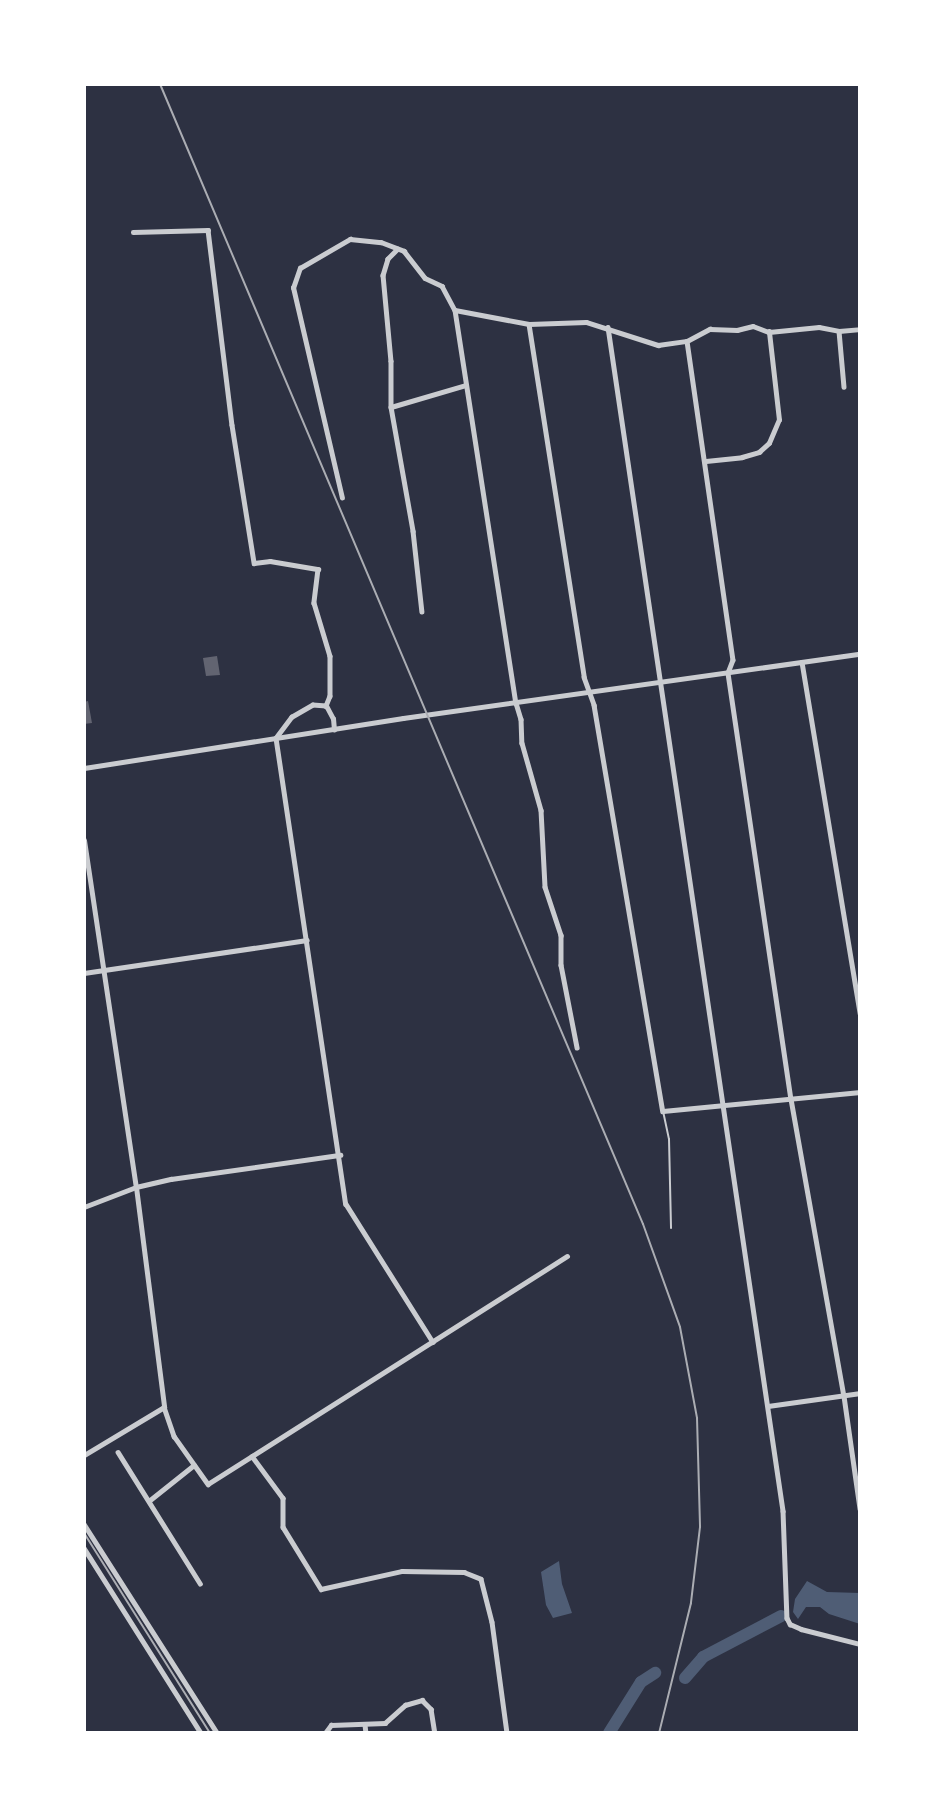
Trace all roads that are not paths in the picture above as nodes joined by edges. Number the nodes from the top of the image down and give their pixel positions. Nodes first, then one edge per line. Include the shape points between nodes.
1 (133, 232) dead end
2 (398, 249) junction
3 (454, 310) junction
4 (529, 324) junction
5 (608, 327) junction
6 (860, 329) edge
7 (839, 331) junction
8 (769, 332) junction
9 (687, 341) junction
10 (466, 385) junction
11 (844, 387) dead end
12 (391, 407) junction
13 (706, 461) junction
14 (342, 498) dead end
15 (422, 612) dead end
16 (860, 654) edge
17 (802, 662) junction
18 (728, 673) junction
19 (658, 681) junction
20 (588, 691) junction
21 (516, 703) junction
22 (326, 706) junction
23 (334, 730) junction
24 (276, 738) junction
25 (84, 768) edge
26 (84, 840) edge
27 (307, 940) junction
28 (102, 970) junction
29 (84, 973) edge
30 (860, 1013) edge
31 (577, 1047) dead end
32 (860, 1092) edge
33 (791, 1099) junction
34 (722, 1104) junction
35 (663, 1111) junction
36 (340, 1155) junction
37 (136, 1187) junction
38 (84, 1207) edge
39 (671, 1228) dead end
40 (567, 1256) dead end
41 (433, 1342) junction
42 (860, 1393) edge
43 (844, 1395) junction
44 (768, 1406) junction
45 (164, 1407) junction
46 (118, 1452) dead end
47 (84, 1455) edge
48 (253, 1456) junction
49 (194, 1465) junction
50 (150, 1500) junction
51 (860, 1509) edge
52 (84, 1524) edge
53 (84, 1548) edge
54 (200, 1583) dead end
55 (860, 1644) edge
56 (365, 1725) junction
57 (201, 1733) edge
58 (216, 1733) edge
59 (325, 1733) edge
60 (366, 1733) edge
61 (435, 1733) edge
62 (506, 1733) edge

1 - 22 street via 208,230 254,563 318,569 314,603 330,656
2 - 3 street via 425,278 442,286
2 - 12 street via 388,259 383,275
2 - 14 street via 350,239 300,268 293,288
3 - 4 street
3 - 10 street
4 - 5 street via 560,320
4 - 20 street
5 - 9 street via 659,345
5 - 19 street
6 - 7 street
7 - 8 street via 819,327
7 - 11 street
8 - 9 street via 753,326 710,329
8 - 13 street via 779,420 769,443 742,457
9 - 13 street
10 - 12 street
10 - 21 street
12 - 15 street
13 - 18 street via 733,660
16 - 17 street
17 - 18 street
17 - 30 street
18 - 19 street
18 - 33 street
19 - 20 street
19 - 34 street
20 - 21 street
20 - 35 street
21 - 23 street
21 - 31 street via 541,810 545,887 561,935 561,965
22 - 23 street
22 - 24 street via 300,710
23 - 24 street
24 - 25 street
24 - 27 street
26 - 28 street
27 - 28 street
27 - 36 street
28 - 29 street
28 - 37 street
32 - 33 street
33 - 34 street
33 - 43 street
34 - 35 street
34 - 44 street
35 - 39 lane via 669,1139
36 - 37 street
36 - 41 street via 346,1204
37 - 38 street
37 - 45 street
40 - 41 street
41 - 48 street
42 - 43 street
43 - 44 street
43 - 51 street
44 - 55 street via 783,1511 785,1607 790,1624
45 - 47 street
45 - 49 street via 174,1436
46 - 50 street
48 - 49 street via 208,1484
48 - 62 street via 283,1498 283,1527 321,1589 402,1572 476,1575 485,1590 492,1622
49 - 50 street
50 - 54 street
52 - 58 street
53 - 57 street
56 - 59 street via 331,1725
56 - 60 street
56 - 61 street via 384,1724 405,1705 422,1700 431,1709

